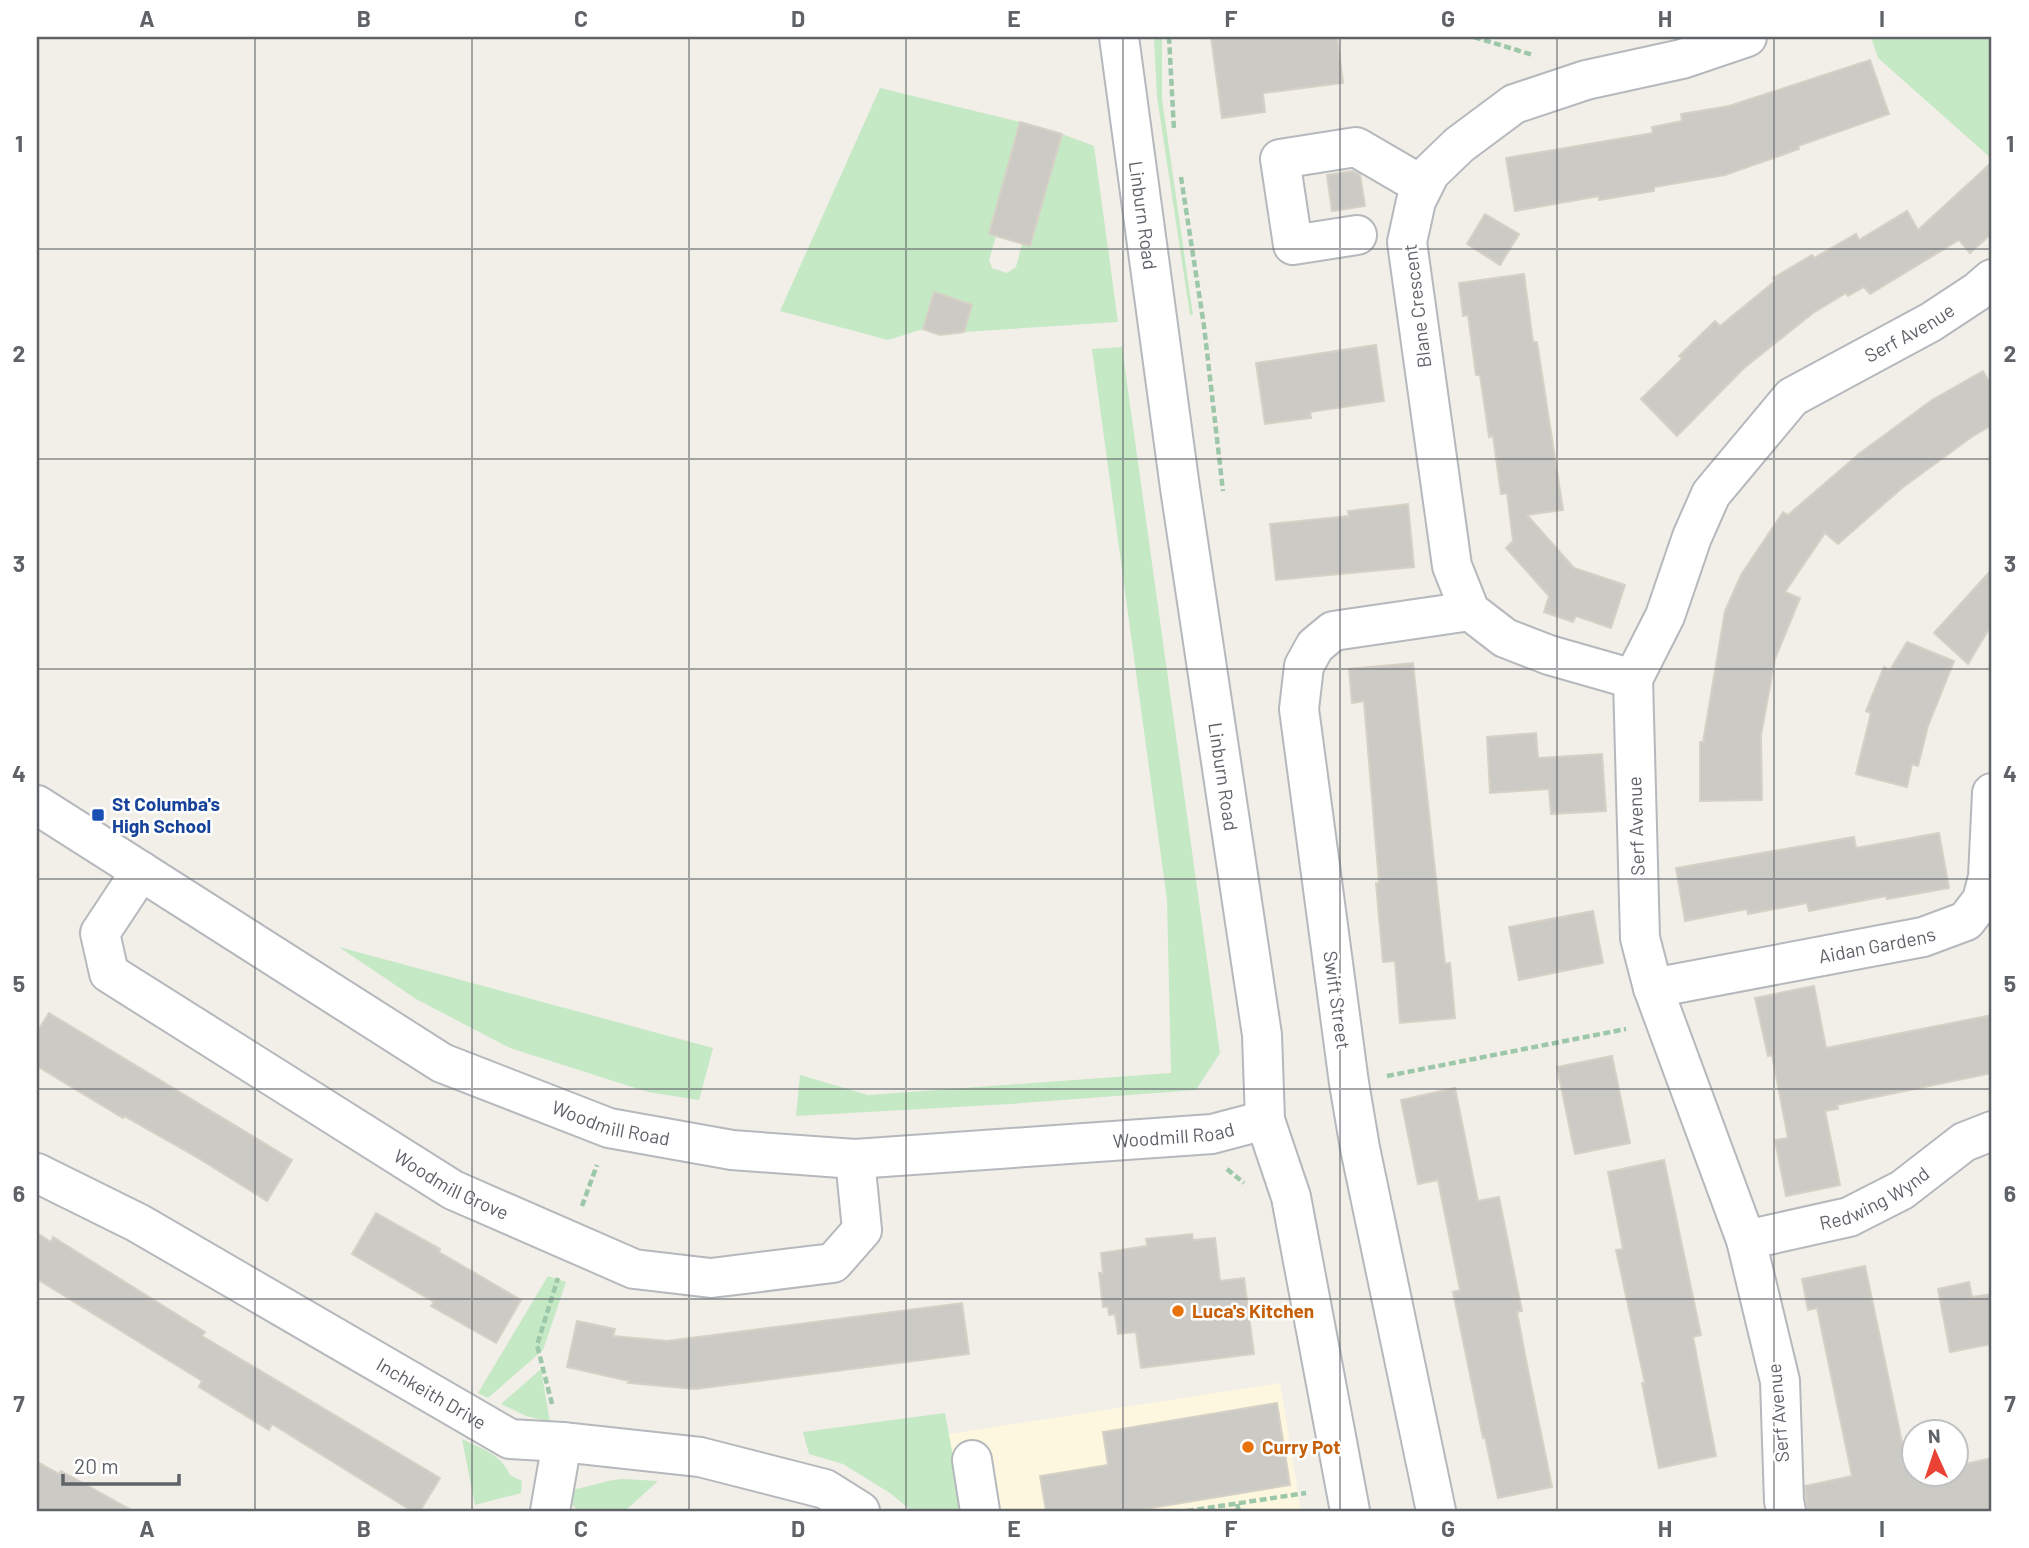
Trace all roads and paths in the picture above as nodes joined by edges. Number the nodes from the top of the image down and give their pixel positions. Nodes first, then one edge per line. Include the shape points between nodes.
1 (1119, 37) edge
2 (1169, 37) edge
3 (1747, 37) edge
4 (1174, 137) dead end
5 (1179, 164) dead end
6 (1423, 186) junction
7 (1357, 235) dead end
8 (1988, 295) edge
9 (1204, 326) dead end
10 (1470, 611) junction
11 (1633, 679) junction
12 (1992, 793) edge
13 (37, 805) edge
14 (141, 872) junction
15 (1659, 1005) junction
16 (1349, 1083) junction
17 (1265, 1120) junction
18 (609, 1128) junction
19 (1992, 1131) edge
20 (855, 1159) junction
21 (37, 1172) edge
22 (1746, 1240) junction
23 (570, 1241) junction
24 (562, 1442) junction
25 (972, 1460) dead end
26 (1306, 1493) dead end
27 (1237, 1504) junction
28 (550, 1511) edge
29 (860, 1511) edge
30 (980, 1511) edge
31 (1187, 1511) edge
32 (1239, 1511) edge
33 (1350, 1511) edge
34 (1436, 1511) edge
35 (1786, 1511) edge

1 - 17 street, Linburn Road via 1180,488 1262,1035
2 - 4 path
3 - 6 street, Blane Crescent via 1514,104 1459,145
5 - 9 path
6 - 7 street via 1356,147 1280,159 1293,245
6 - 10 street, Blane Crescent via 1406,242 1452,566
8 - 11 street, Serf Avenue via 1792,397 1711,494 1665,616
10 - 11 street via 1505,638
10 - 16 street, Swift Street via 1333,631 1315,646 1304,666 1299,709
11 - 15 street, Serf Avenue via 1640,938
12 - 15 street, Aidan Gardens via 1988,877 1982,900 1966,921 1923,937
13 - 14 street, Woodmill Road
14 - 18 street, Woodmill Road via 442,1063
14 - 23 street, Woodmill Grove via 100,933 109,973 453,1189
15 - 16 path
15 - 22 street, Serf Avenue
16 - 34 street, Swift Street
17 - 20 street, Woodmill Road via 1212,1134
17 - 33 street, Linburn Road via 1291,1197
18 - 20 street, Woodmill Road via 732,1150
18 - 23 path
19 - 22 street, Redwing Wynd via 1964,1142 1902,1190 1849,1217
20 - 23 street, Woodmill Grove via 862,1230 833,1263 711,1278 634,1269
21 - 24 street, Inchkeith Drive via 138,1223 510,1439
22 - 35 street, Serf Avenue via 1780,1381
23 - 24 path via 537,1345
24 - 28 street
24 - 29 street, Inchkeith Drive via 700,1457 825,1489
25 - 30 street
26 - 27 path
27 - 31 path
27 - 32 path

